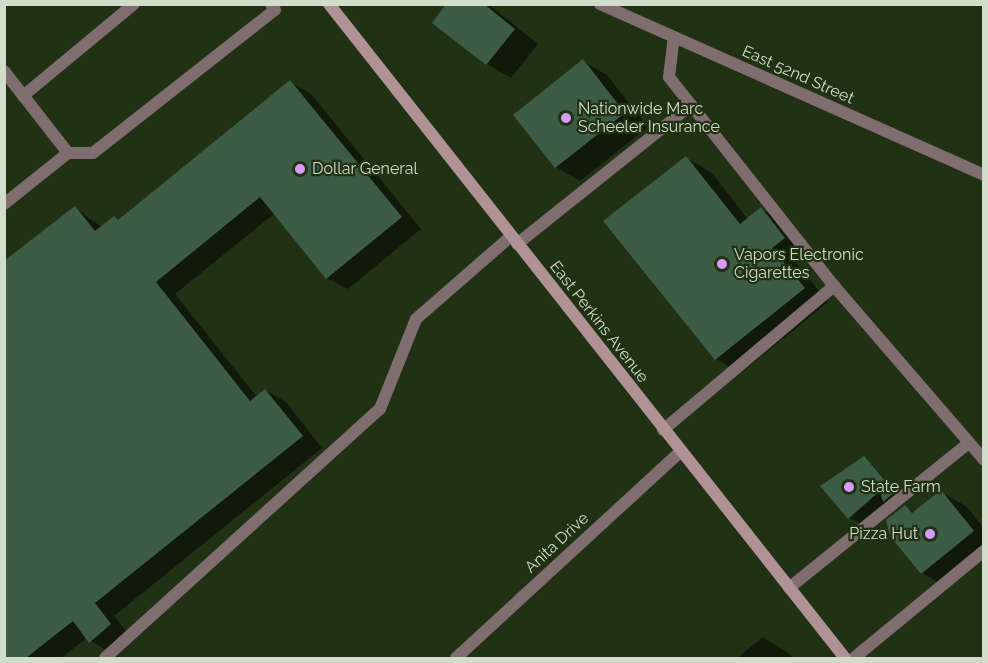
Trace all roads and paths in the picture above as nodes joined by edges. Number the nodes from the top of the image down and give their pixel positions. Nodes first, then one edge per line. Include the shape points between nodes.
1 (134, 4) edge
2 (271, 4) edge
3 (329, 4) edge
4 (600, 4) edge
5 (674, 38) junction
6 (4, 71) edge
7 (23, 96) junction
8 (691, 105) junction
9 (68, 153) junction
10 (984, 176) edge
11 (4, 204) edge
12 (514, 240) junction
13 (834, 286) junction
14 (663, 430) junction
15 (969, 443) junction
16 (680, 452) junction
17 (984, 460) edge
18 (984, 551) edge
19 (789, 588) junction
20 (105, 658) edge
21 (456, 658) edge
22 (845, 658) edge
23 (854, 658) edge

1 - 7 street
2 - 9 street via 275,10 93,153
3 - 12 main road, East Perkins Avenue
4 - 5 street, East 52nd Street
5 - 8 street via 669,77
5 - 10 street, East 52nd Street
6 - 7 street
7 - 9 street
8 - 12 street
8 - 13 street
9 - 11 street
12 - 14 main road, East Perkins Avenue
12 - 20 street via 416,319 380,409
13 - 14 street
13 - 15 street
14 - 16 main road, East Perkins Avenue
15 - 17 street
15 - 19 street
16 - 19 main road, East Perkins Avenue
16 - 21 street, Anita Drive
18 - 23 street
19 - 22 main road, East Perkins Avenue

